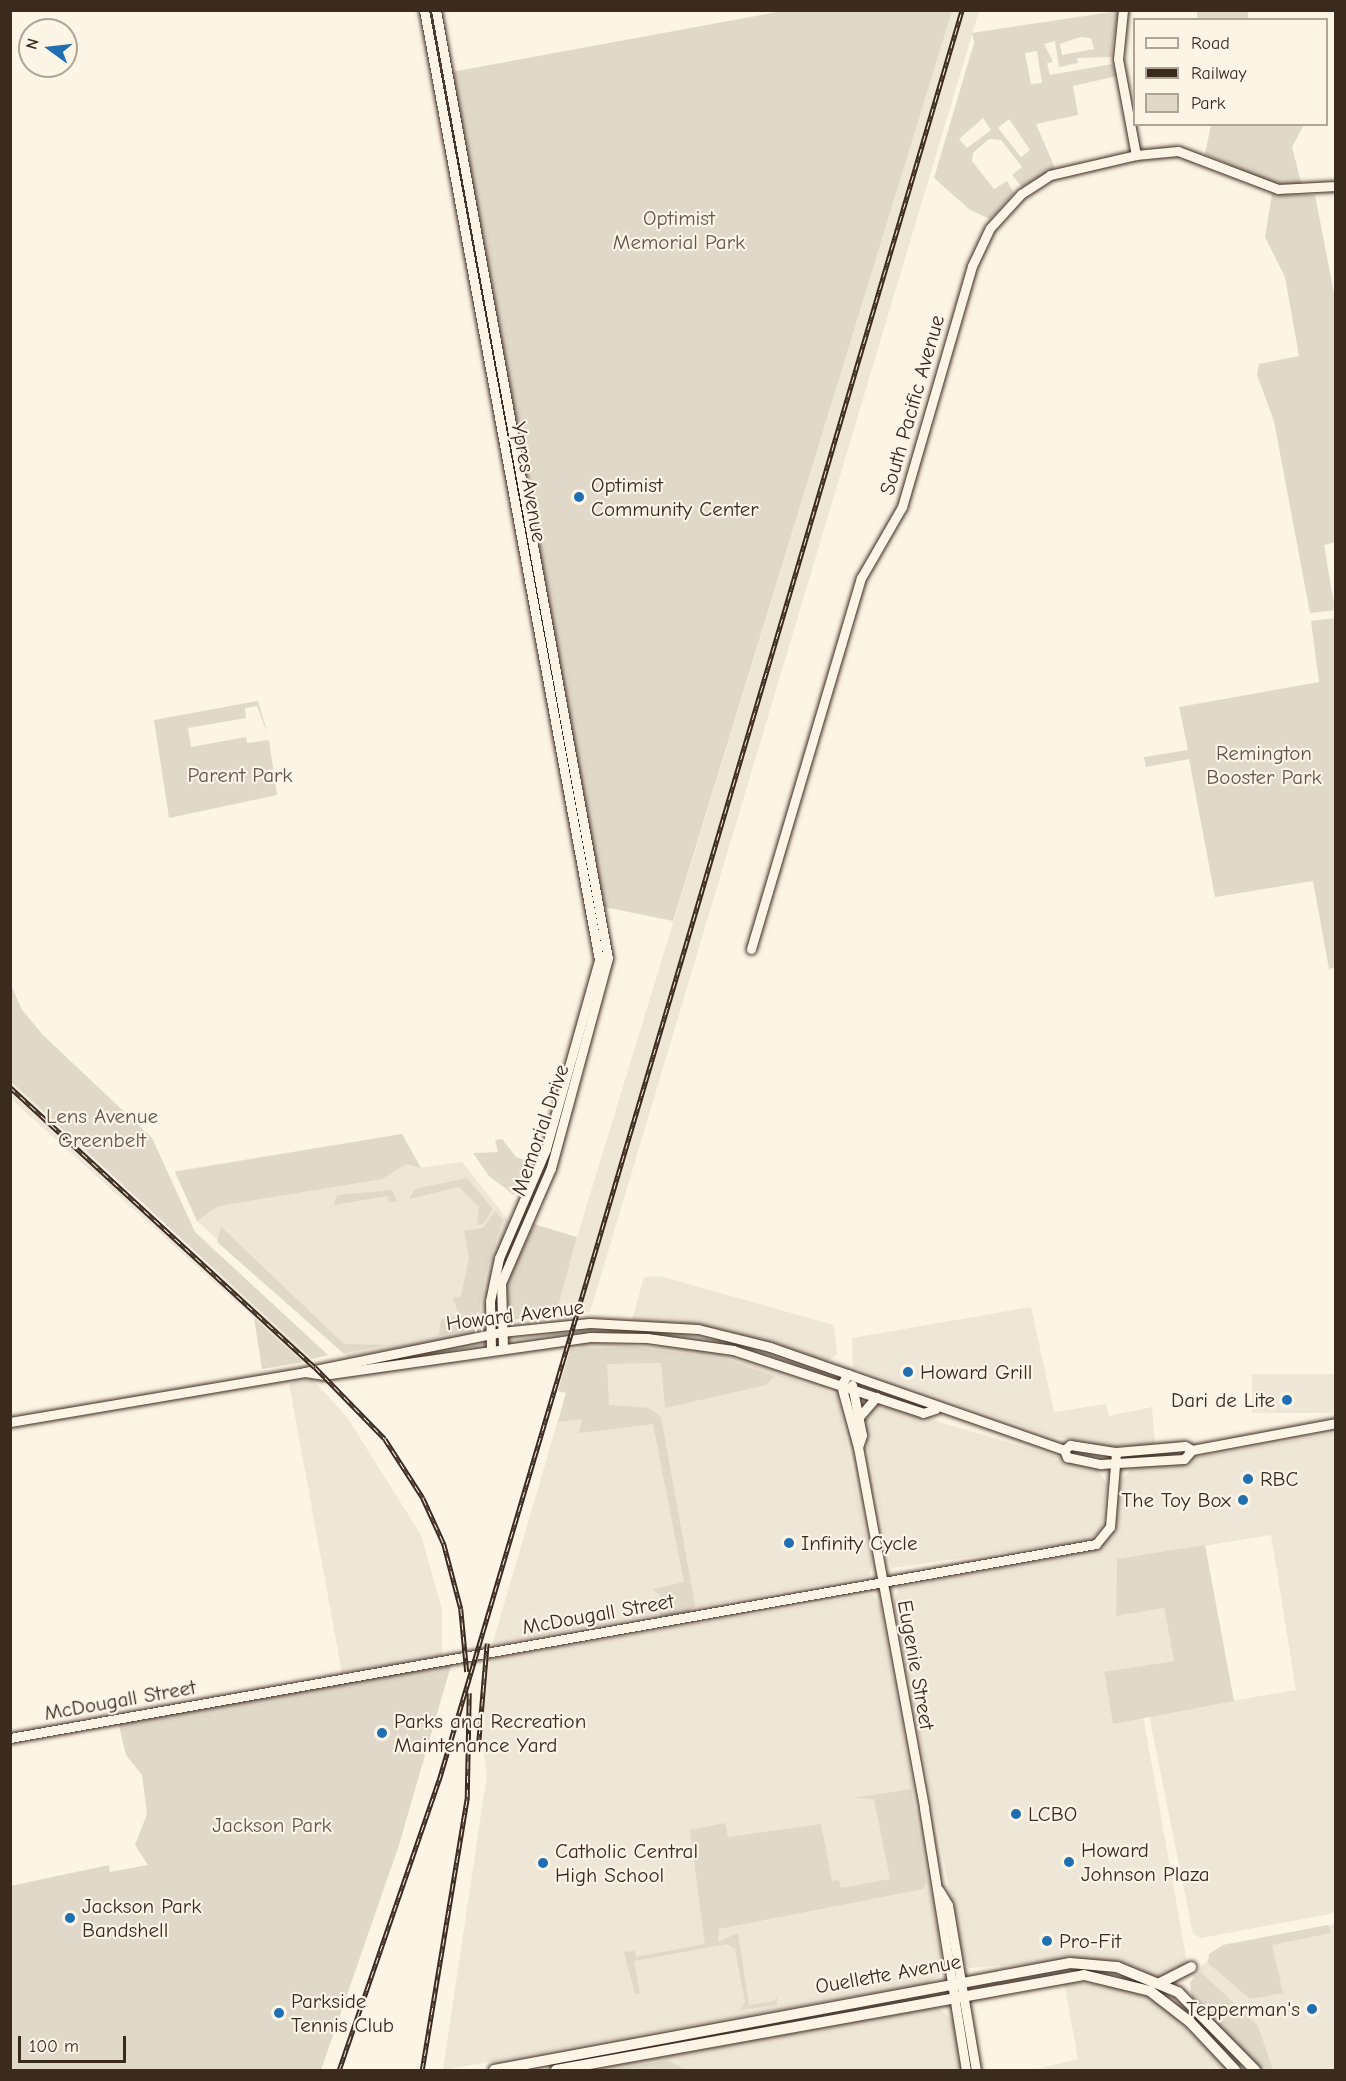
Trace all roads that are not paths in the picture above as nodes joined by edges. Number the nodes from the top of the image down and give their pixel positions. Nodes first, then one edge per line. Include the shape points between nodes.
1 (424, 10) edge
2 (436, 10) edge
3 (1123, 10) edge
4 (1136, 155) junction
5 (1335, 186) edge
6 (751, 949) dead end
7 (604, 959) junction
8 (501, 1332) junction
9 (490, 1334) junction
10 (503, 1347) junction
11 (491, 1348) junction
12 (305, 1372) junction
13 (848, 1374) junction
14 (841, 1385) junction
15 (853, 1389) junction
16 (876, 1397) junction
17 (935, 1409) junction
18 (858, 1418) junction
19 (10, 1422) edge
20 (1335, 1423) edge
21 (858, 1447) junction
22 (1064, 1450) junction
23 (1192, 1450) junction
24 (1116, 1452) junction
25 (1115, 1466) junction
26 (883, 1582) junction
27 (10, 1738) edge
28 (1191, 1966) dead end
29 (957, 1981) junction
30 (1160, 1983) junction
31 (959, 1996) junction
32 (494, 2070) edge
33 (555, 2070) edge
34 (966, 2070) edge
35 (976, 2070) edge
36 (1235, 2070) edge
37 (1255, 2070) edge

1 - 7 main road, Ypres Avenue
2 - 7 main road, Ypres Avenue
3 - 4 main road via 1118,58
4 - 5 main road, South Pacific Avenue via 1178,151 1278,189
4 - 6 main road, South Pacific Avenue via 1050,175 1021,194 990,228 972,266 902,507 861,578
7 - 8 main road, Memorial Drive via 551,1167 501,1283
7 - 9 main road, Memorial Drive via 546,1149 499,1258
8 - 9 main road, Howard Avenue
8 - 10 main road, Memorial Drive
8 - 13 main road, Howard Avenue via 590,1323 698,1329
9 - 11 main road, Memorial Drive
9 - 12 main road, Howard Avenue
10 - 11 main road, Howard Avenue
10 - 14 main road, Howard Avenue via 590,1337 695,1343
11 - 12 main road, Howard Avenue via 323,1375
12 - 19 main road, Howard Avenue
13 - 14 main road
13 - 15 main road, Eugenie Street
13 - 17 main road, Howard Avenue
14 - 15 main road, Howard Avenue
14 - 21 main road, Eugenie Street
15 - 16 main road, Howard Avenue
15 - 18 main road, Eugenie Street
16 - 17 main road, Howard Avenue via 923,1413
16 - 18 main road
17 - 22 main road, Howard Avenue
18 - 21 main road, Eugenie Street
20 - 23 main road, Howard Avenue
21 - 26 main road, Eugenie Street
22 - 24 main road, Howard Avenue via 1070,1444
22 - 25 main road, Howard Avenue via 1067,1457
23 - 24 main road, Howard Avenue via 1185,1446
23 - 25 main road, Howard Avenue via 1184,1459
24 - 25 main road, McDougall Street
25 - 26 main road, McDougall Street via 1110,1527 1096,1544
26 - 27 main road, McDougall Street
26 - 29 main road, Eugenie Street
28 - 30 main road
29 - 30 main road, Ouellette Avenue via 1070,1963 1117,1967
29 - 31 main road, Eugenie Street
29 - 32 main road, Ouellette Avenue
30 - 37 main road, Ouellette Avenue via 1210,2020
31 - 33 main road, Ouellette Avenue
31 - 34 main road, Eugenie Street
31 - 35 main road, Eugenie Street
31 - 36 main road, Ouellette Avenue via 1060,1977 1130,1984 1171,2005

